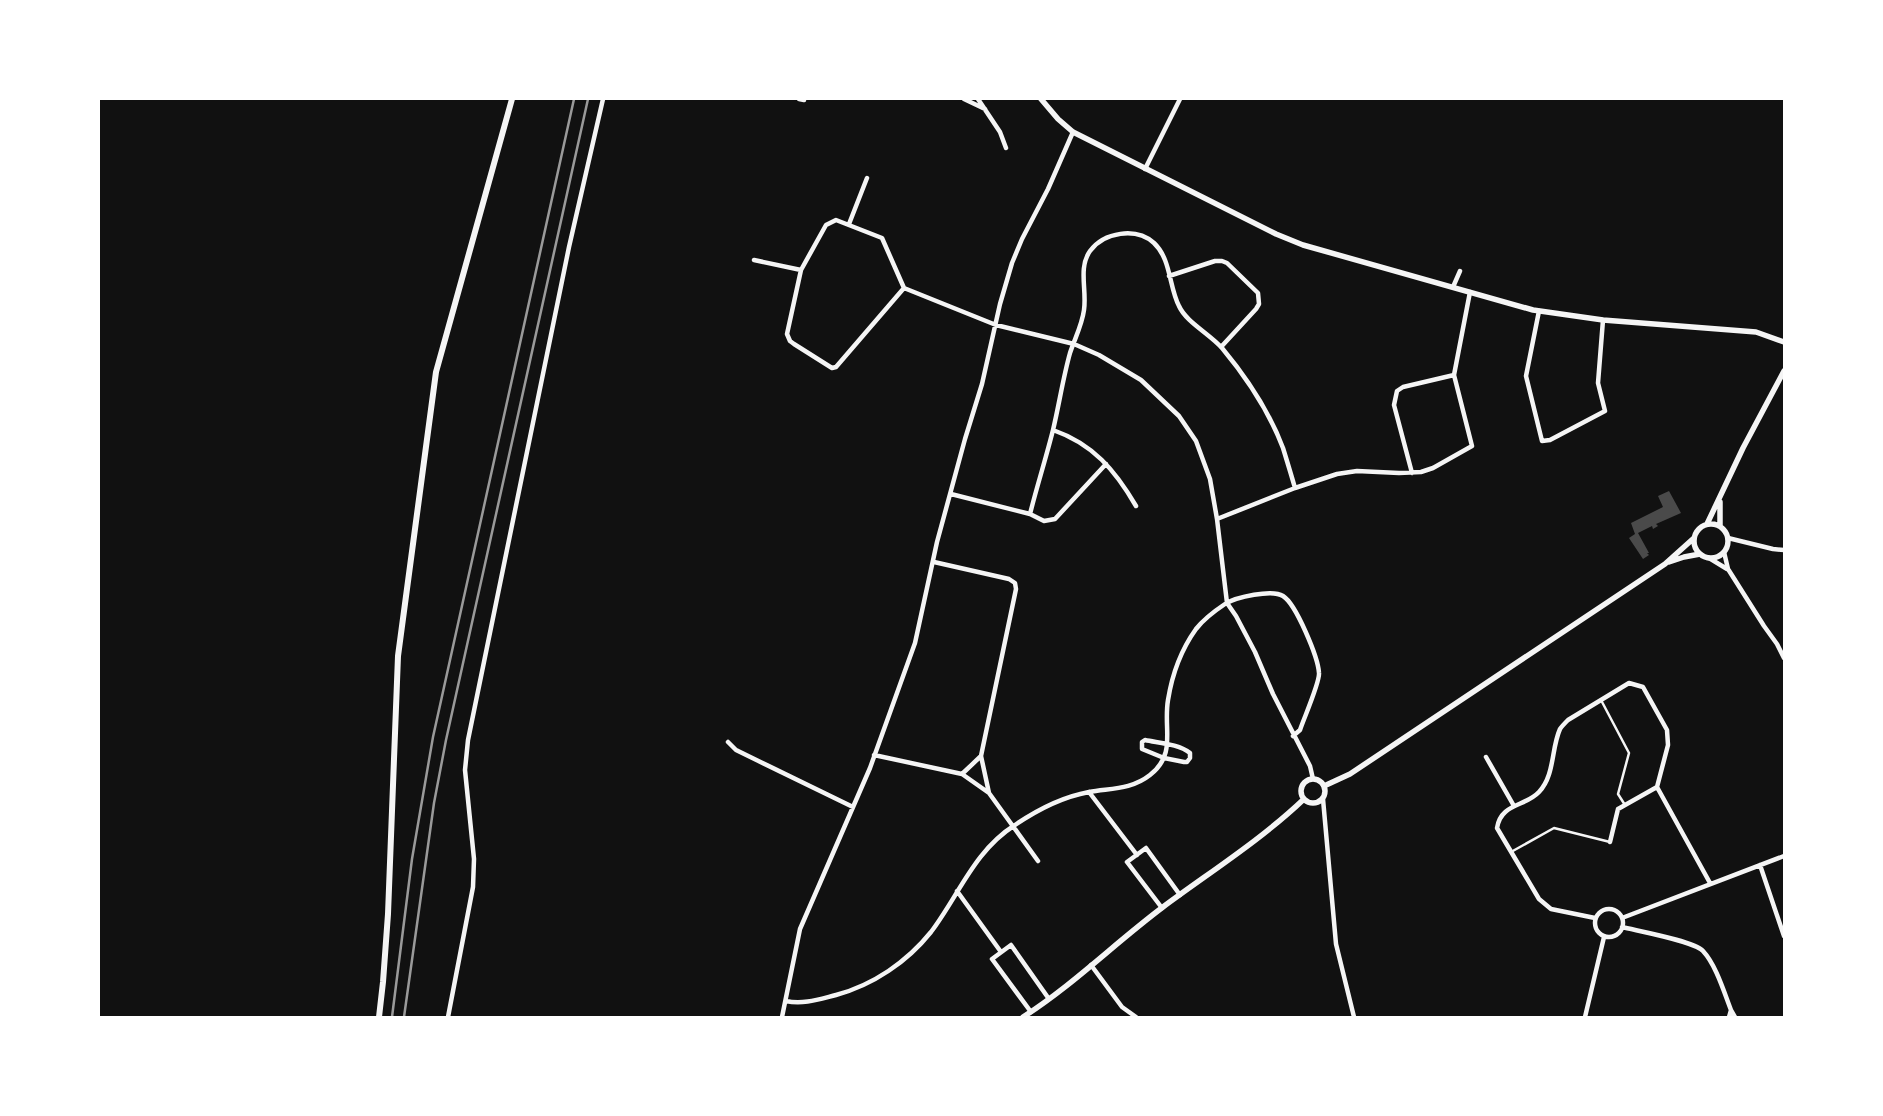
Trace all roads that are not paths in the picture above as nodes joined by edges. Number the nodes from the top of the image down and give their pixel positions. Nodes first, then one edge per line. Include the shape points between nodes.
1 (512, 99) edge
2 (603, 99) edge
3 (968, 99) edge
4 (978, 99) edge
5 (1041, 99) edge
6 (1180, 99) edge
7 (985, 109) junction
8 (1073, 132) junction
9 (1006, 148) dead end
10 (1145, 169) junction
11 (867, 178) dead end
12 (849, 224) junction
13 (754, 260) dead end
14 (801, 270) junction
15 (1460, 271) dead end
16 (1169, 276) junction
17 (1454, 287) junction
18 (904, 288) junction
19 (1470, 292) junction
20 (1539, 311) junction
21 (1603, 320) junction
22 (996, 325) junction
23 (1784, 342) edge
24 (1074, 344) junction
25 (1221, 347) junction
26 (1784, 371) edge
27 (1454, 375) junction
28 (1053, 430) junction
29 (1106, 464) junction
30 (1412, 474) junction
31 (1295, 488) junction
32 (951, 494) junction
33 (1720, 500) junction
34 (1136, 506) dead end
35 (1030, 514) junction
36 (1217, 519) junction
37 (1707, 524) junction
38 (1720, 526) junction
39 (1694, 538) junction
40 (1728, 538) junction
41 (1784, 550) edge
42 (1724, 552) junction
43 (1700, 554) junction
44 (1710, 558) junction
45 (934, 562) junction
46 (1665, 564) junction
47 (1728, 569) junction
48 (1227, 603) junction
49 (1784, 658) edge
50 (1601, 700) junction
51 (1293, 736) junction
52 (728, 742) dead end
53 (1168, 744) junction
54 (874, 755) junction
55 (981, 756) junction
56 (1486, 757) dead end
57 (1164, 758) junction
58 (962, 774) junction
59 (1313, 779) junction
60 (1324, 786) junction
61 (1657, 787) junction
62 (1089, 792) junction
63 (989, 793) junction
64 (1304, 799) junction
65 (1323, 799) junction
66 (1625, 804) junction
67 (1514, 806) junction
68 (853, 807) junction
69 (1013, 826) junction
70 (1610, 842) joint
71 (1512, 852) junction
72 (1137, 855) junction
73 (1784, 856) edge
74 (1038, 861) dead end
75 (1760, 865) junction
76 (1710, 883) junction
77 (957, 890) junction
78 (1180, 895) junction
79 (1162, 908) junction
80 (1595, 918) junction
81 (1622, 918) junction
82 (1622, 927) junction
83 (1784, 936) edge
84 (1604, 937) junction
85 (1001, 952) junction
86 (1092, 964) junction
87 (1049, 998) junction
88 (786, 1001) junction
89 (1731, 1010) junction
90 (1030, 1012) junction
91 (379, 1017) edge
92 (448, 1017) edge
93 (782, 1017) edge
94 (1023, 1017) edge
95 (1136, 1017) edge
96 (1354, 1017) edge
97 (1585, 1017) edge
98 (1729, 1017) edge
99 (1735, 1017) edge

1 - 91 main road via 436,372 398,656 388,905
2 - 92 street via 569,247 468,740 465,776 474,859 473,880
3 - 7 street
4 - 7 street
5 - 8 street
6 - 10 street
7 - 9 street
8 - 10 street
8 - 22 street via 1022,239 1004,289
10 - 17 street via 1303,245
11 - 12 street
12 - 14 street via 836,220 828,222
12 - 18 street via 882,238
13 - 14 street
14 - 18 street via 788,338 832,368
15 - 17 street
16 - 24 street via 1163,255 1154,243 1143,236 1123,233 1100,242 1085,262 1086,300
16 - 25 street via 1179,307
16 - 25 street via 1222,261 1258,293 1256,309
17 - 19 street
18 - 22 street
19 - 20 street
19 - 27 street
20 - 21 street
20 - 21 street via 1526,376 1542,440 1550,440 1605,411 1598,383
21 - 23 street via 1756,332
22 - 24 street
22 - 32 street
24 - 28 street
24 - 36 street via 1141,380 1179,416 1196,441 1204,461
25 - 31 street via 1268,414
26 - 33 street via 1743,448
27 - 30 street via 1472,446 1433,468
27 - 30 street via 1397,391 1394,405
28 - 29 street via 1070,436
28 - 35 street
29 - 34 street via 1121,480
29 - 35 street via 1055,519 1044,520
30 - 31 street via 1347,472
31 - 36 street
32 - 35 street
32 - 45 street
33 - 37 street
33 - 38 street
36 - 48 street
37 - 38 street
37 - 39 street via 1698,530
38 - 40 street
39 - 43 street
39 - 46 street
40 - 41 street
40 - 42 street
42 - 44 street
42 - 47 street
43 - 44 street
43 - 46 street
44 - 47 street
45 - 54 street via 915,643
45 - 55 street via 1015,583
46 - 60 street via 1350,774
47 - 49 street
48 - 51 street via 1255,652
48 - 51 street via 1273,593 1289,601 1303,626 1320,675 1300,730
48 - 53 street via 1198,627 1178,662 1168,702
50 - 61 street via 1629,683 1643,687 1667,730 1668,745
50 - 66 lane via 1630,752 1618,794
50 - 67 street via 1568,720 1560,729 1547,780 1538,793
51 - 59 street via 1310,766
52 - 68 street via 736,750
53 - 57 street
53 - 57 street via 1187,750 1190,758 1187,762
53 - 57 street via 1145,740 1140,744 1142,750
54 - 58 street
54 - 68 street
55 - 58 street
55 - 63 street
56 - 67 street
57 - 62 street via 1151,774 1136,784
58 - 63 street
59 - 60 street
59 - 64 street via 1302,786
60 - 65 street
61 - 66 street
61 - 76 street
62 - 69 street via 1062,799
62 - 72 street
63 - 69 street
64 - 65 street via 1310,803
64 - 78 street via 1285,818
65 - 96 street via 1336,944
66 - 70 street via 1618,809
67 - 71 street via 1499,818 1497,828
68 - 88 street via 800,929
69 - 74 street
69 - 77 street via 974,864
70 - 71 lane via 1554,828
71 - 80 street via 1539,899 1551,909
72 - 78 street via 1146,848
72 - 79 street via 1128,862
73 - 75 street
75 - 76 street
75 - 83 street
76 - 81 street
77 - 85 street
77 - 88 street via 922,942 887,972 842,993 813,1001
78 - 79 street
79 - 86 street
80 - 81 street via 1601,910 1611,909
80 - 84 street via 1595,927
81 - 82 street
82 - 84 street via 1613,937
82 - 89 street via 1701,949 1709,959
84 - 97 street
85 - 87 street via 1011,945
85 - 90 street via 992,959
86 - 87 street
86 - 95 street via 1122,1007
87 - 90 street
88 - 93 street
89 - 98 street
89 - 99 street
90 - 94 street

